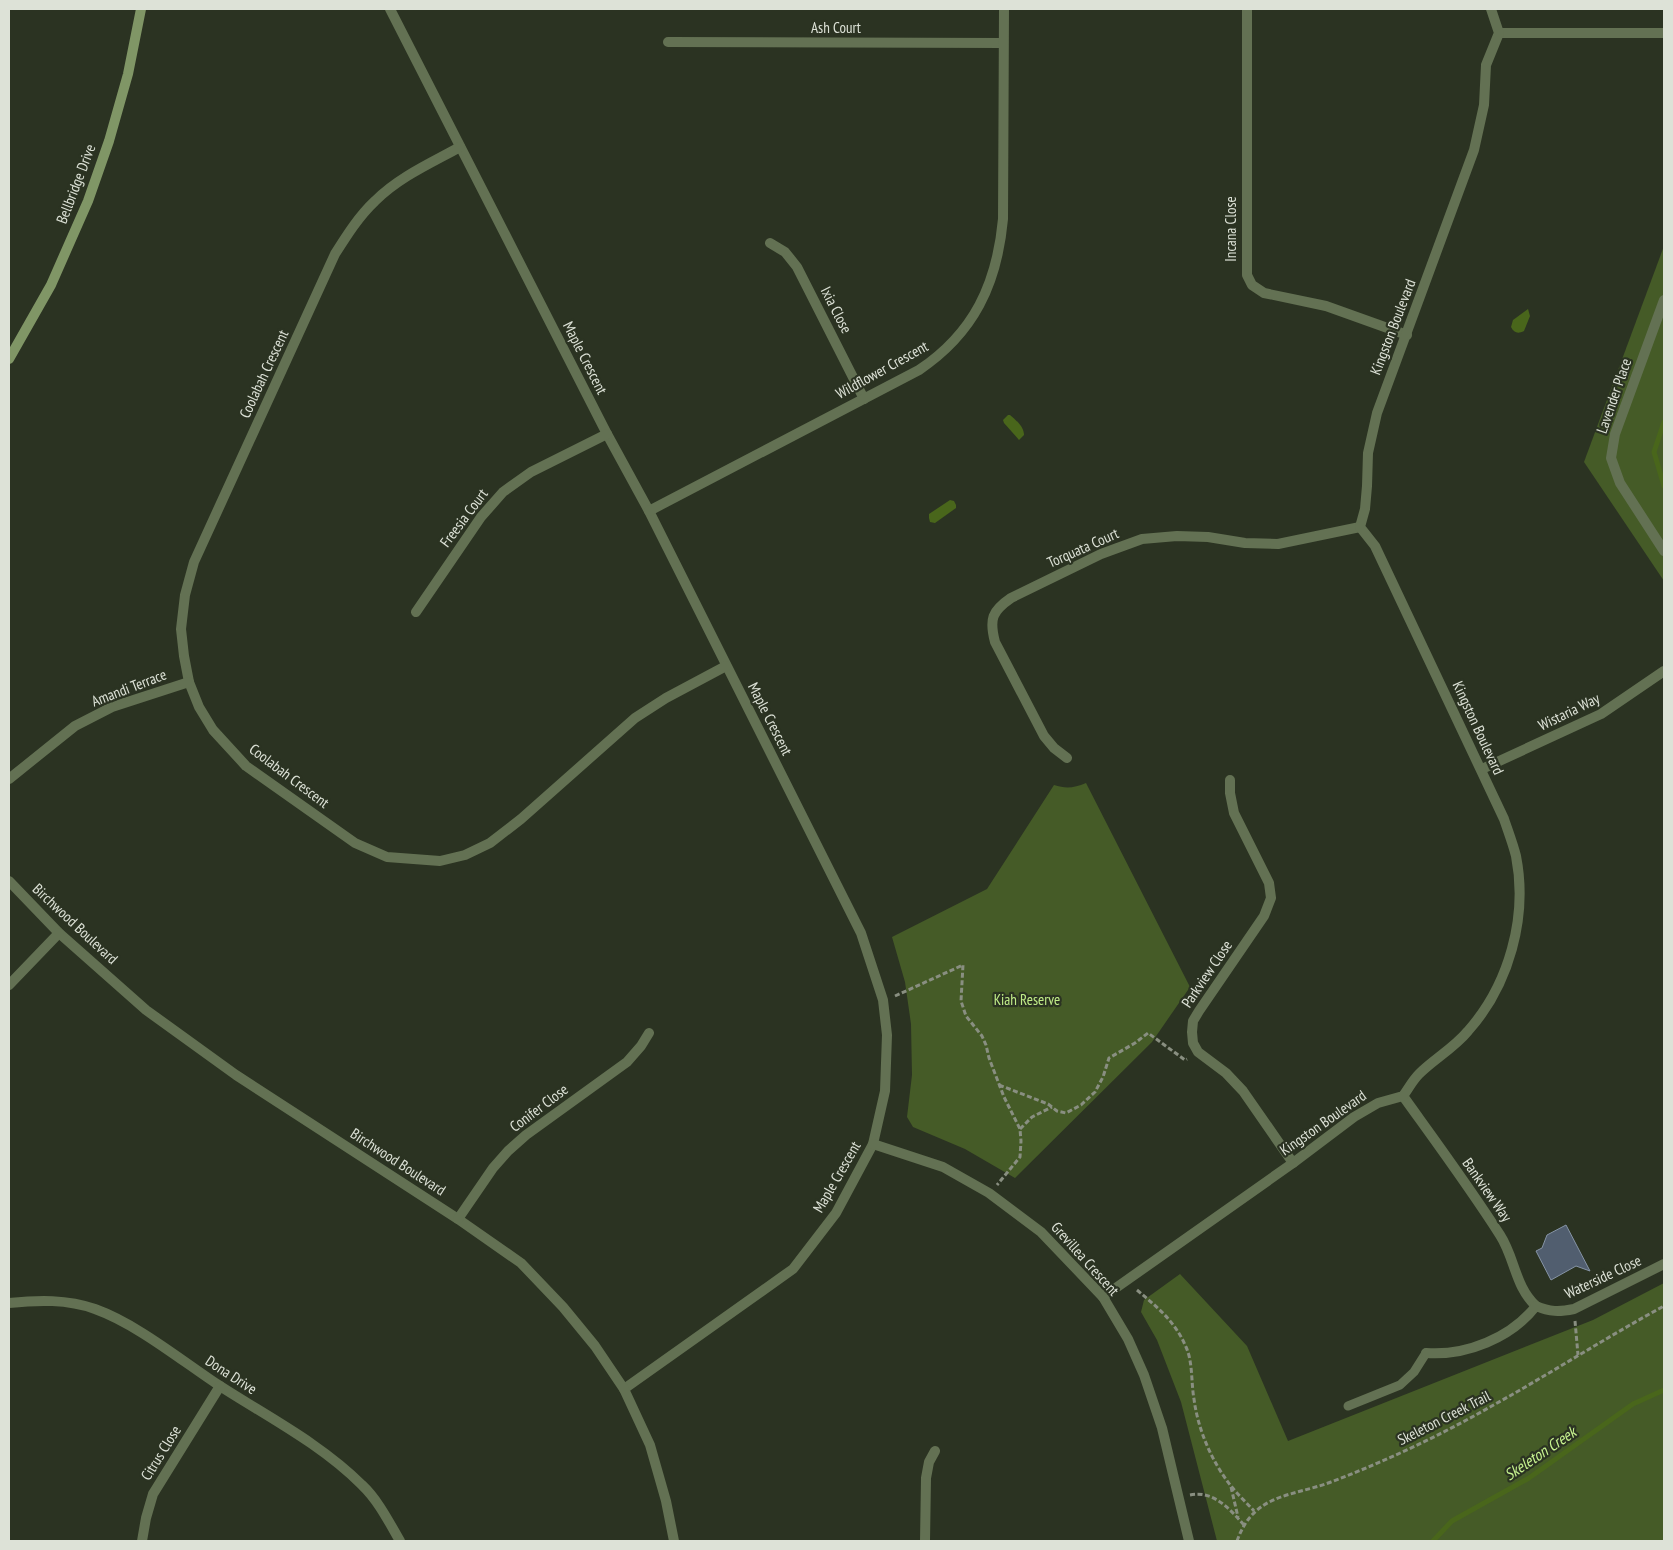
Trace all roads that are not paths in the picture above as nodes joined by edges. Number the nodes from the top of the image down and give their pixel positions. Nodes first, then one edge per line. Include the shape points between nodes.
1 (141, 9) edge
2 (390, 9) edge
3 (1004, 9) edge
4 (1247, 9) edge
5 (1491, 9) edge
6 (1499, 33) junction
7 (1664, 33) edge
8 (668, 42) dead end
9 (1004, 43) junction
10 (460, 147) junction
11 (770, 243) dead end
12 (1664, 300) edge
13 (1407, 335) junction
14 (9, 359) edge
15 (864, 399) junction
16 (607, 434) junction
17 (649, 511) junction
18 (1360, 527) junction
19 (1664, 551) edge
20 (416, 612) dead end
21 (726, 666) junction
22 (1664, 671) edge
23 (189, 682) junction
24 (1067, 758) dead end
25 (1482, 770) junction
26 (9, 779) edge
27 (1230, 780) dead end
28 (9, 881) edge
29 (59, 933) junction
30 (9, 984) edge
31 (649, 1033) dead end
32 (1404, 1096) junction
33 (873, 1144) junction
34 (1292, 1163) junction
35 (458, 1220) junction
36 (1664, 1264) edge
37 (1103, 1297) junction
38 (9, 1303) edge
39 (1536, 1306) junction
40 (1426, 1353) joint
41 (220, 1386) junction
42 (624, 1389) junction
43 (1348, 1406) dead end
44 (935, 1451) dead end
45 (142, 1541) edge
46 (400, 1541) edge
47 (674, 1541) edge
48 (925, 1541) edge
49 (1188, 1541) edge

1 - 14 street, Bellbridge Drive via 128,74 88,201 51,285
2 - 10 street, Maple Crescent
3 - 9 street, Wildflower Crescent
4 - 13 street, Incana Close via 1247,275 1252,286 1264,293 1326,306
5 - 6 street
6 - 7 street
6 - 13 street, Kingston Boulevard via 1486,65 1484,105 1474,150
8 - 9 street, Ash Court
9 - 15 street, Wildflower Crescent via 1003,219 1001,246 993,276 983,300 958,336 939,356
10 - 16 street, Maple Crescent
10 - 23 street, Coolabah Crescent via 404,177 375,200 335,254 194,562 185,595 181,629
11 - 15 street, Ixia Close via 784,252 797,268
12 - 19 street, Lavender Place via 1615,434 1611,458 1620,483
13 - 18 street, Kingston Boulevard via 1377,413 1368,454 1365,509
15 - 17 street, Wildflower Crescent
16 - 17 street, Maple Crescent
16 - 20 street, Freesia Court via 531,472 502,492 481,517
17 - 21 street, Maple Crescent
18 - 24 street, Torquata Court via 1278,544 1177,536 1142,539 1101,554 1000,605 992,615 995,642 1044,736
18 - 25 street, Kingston Boulevard via 1375,546
21 - 23 street, Coolabah Crescent via 635,718 490,843 440,861 388,857 355,843 246,766 214,730 199,707
21 - 33 street, Maple Crescent via 861,933 882,1000 887,1035 885,1091
22 - 25 street, Wistaria Way via 1601,714
23 - 26 street, Amandi Terrace via 112,707 75,726
25 - 32 street, Kingston Boulevard via 1516,856 1519,904 1516,932 1509,961 1494,996 1468,1032 1418,1075
27 - 34 street, Parkview Close via 1234,813 1269,882 1272,898 1264,916 1193,1021 1193,1043 1198,1052 1243,1091
28 - 29 street, Birchwood Boulevard
29 - 30 street
29 - 35 street, Birchwood Boulevard via 146,1010 236,1076
31 - 35 street, Conifer Close via 627,1062 508,1151
32 - 34 street, Kingston Boulevard via 1378,1103 1354,1117
32 - 39 street, Bankview Way via 1502,1237 1522,1290
33 - 37 street, Grevillea Crescent via 943,1167 989,1193 1041,1232
33 - 42 street, Maple Crescent via 836,1213 793,1268
34 - 37 street, Kingston Boulevard
35 - 42 street, Birchwood Boulevard via 521,1263 564,1307
36 - 39 street, Waterside Close via 1574,1309 1548,1312
37 - 49 street, Grevillea Crescent via 1144,1374 1162,1428
38 - 41 street, Dona Drive via 61,1301 94,1308 127,1324
39 - 40 street via 1526,1320 1504,1335 1462,1350
40 - 43 lane via 1400,1386
41 - 45 street, Citrus Close via 153,1494
41 - 46 street, Dona Drive via 329,1455 364,1486
42 - 47 street, Birchwood Boulevard via 650,1445
44 - 48 street via 926,1478

